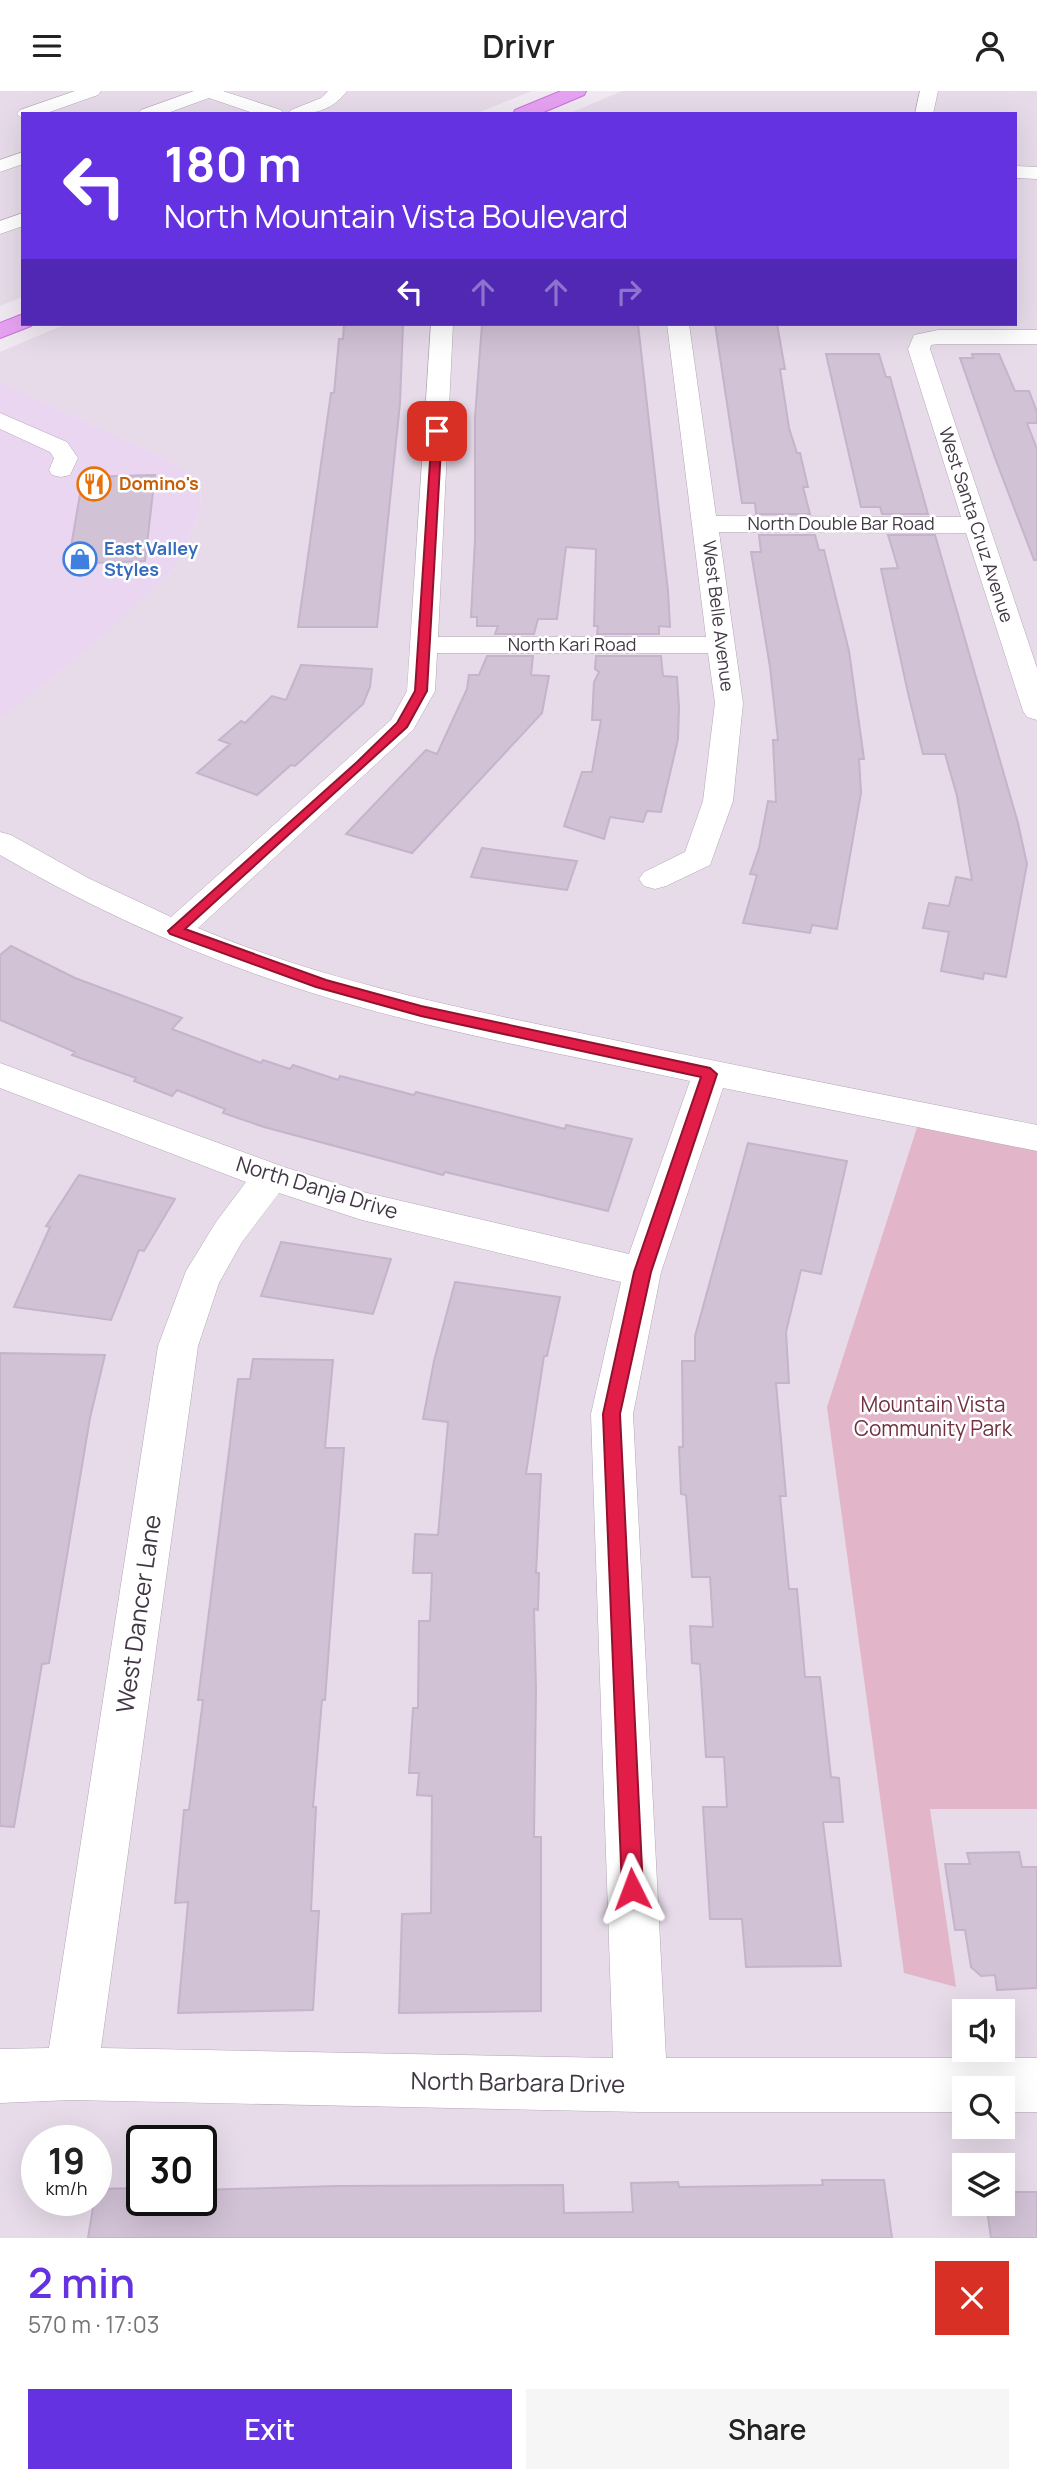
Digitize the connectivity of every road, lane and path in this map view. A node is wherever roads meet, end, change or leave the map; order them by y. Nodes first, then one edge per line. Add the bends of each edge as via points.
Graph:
1 (92, 91) edge
2 (207, 91) edge
3 (338, 91) edge
4 (577, 91) edge
5 (929, 91) edge
6 (32, 112) edge
7 (152, 112) edge
8 (269, 112) edge
9 (302, 112) edge
10 (527, 112) edge
11 (924, 112) edge
12 (21, 159) edge
13 (0, 166) edge
14 (1017, 171) edge
15 (1037, 173) edge
16 (21, 220) edge
17 (0, 228) edge
18 (21, 322) edge
19 (442, 326) edge
20 (678, 326) edge
21 (0, 331) edge
22 (1037, 337) edge
23 (0, 420) edge
24 (61, 471) dead end
25 (706, 524) junction
26 (976, 525) junction
27 (426, 645) junction
28 (719, 645) junction
29 (1037, 711) edge
30 (0, 842) edge
31 (268, 848) joint
32 (234, 878) joint
33 (655, 879) dead end
34 (175, 931) junction
35 (710, 1074) junction
36 (0, 1075) edge
37 (1037, 1137) edge
38 (271, 1177) junction
39 (642, 1272) junction
40 (71, 2074) junction
41 (0, 2076) edge
42 (641, 2085) junction
43 (1037, 2085) edge

1 - 6 street
2 - 7 street
2 - 8 street
3 - 9 street via 327,102
4 - 10 main road
5 - 11 street
12 - 13 street
14 - 15 street
16 - 17 street
18 - 21 main road
19 - 27 street
20 - 25 street, West Belle Avenue
22 - 26 street, West Santa Cruz Avenue via 939,337 922,340 919,349
23 - 24 street via 59,447 66,458
25 - 26 street, North Double Bar Road
25 - 28 street, West Belle Avenue
26 - 29 street, West Santa Cruz Avenue
27 - 28 street, North Kari Road
27 - 31 street via 421,691 403,725
28 - 33 street, West Belle Avenue via 729,703 718,801 699,858
30 - 34 street via 55,875
31 - 32 street
32 - 34 street
34 - 35 street via 321,984 421,1011
35 - 37 street
35 - 39 street
36 - 38 street, North Danja Drive
38 - 39 street, North Danja Drive via 362,1206
38 - 40 street, West Dancer Lane via 229,1232 200,1282 178,1346
39 - 42 street via 611,1414
40 - 41 street, North Barbara Drive
40 - 42 street, North Barbara Drive
42 - 43 street, North Barbara Drive

